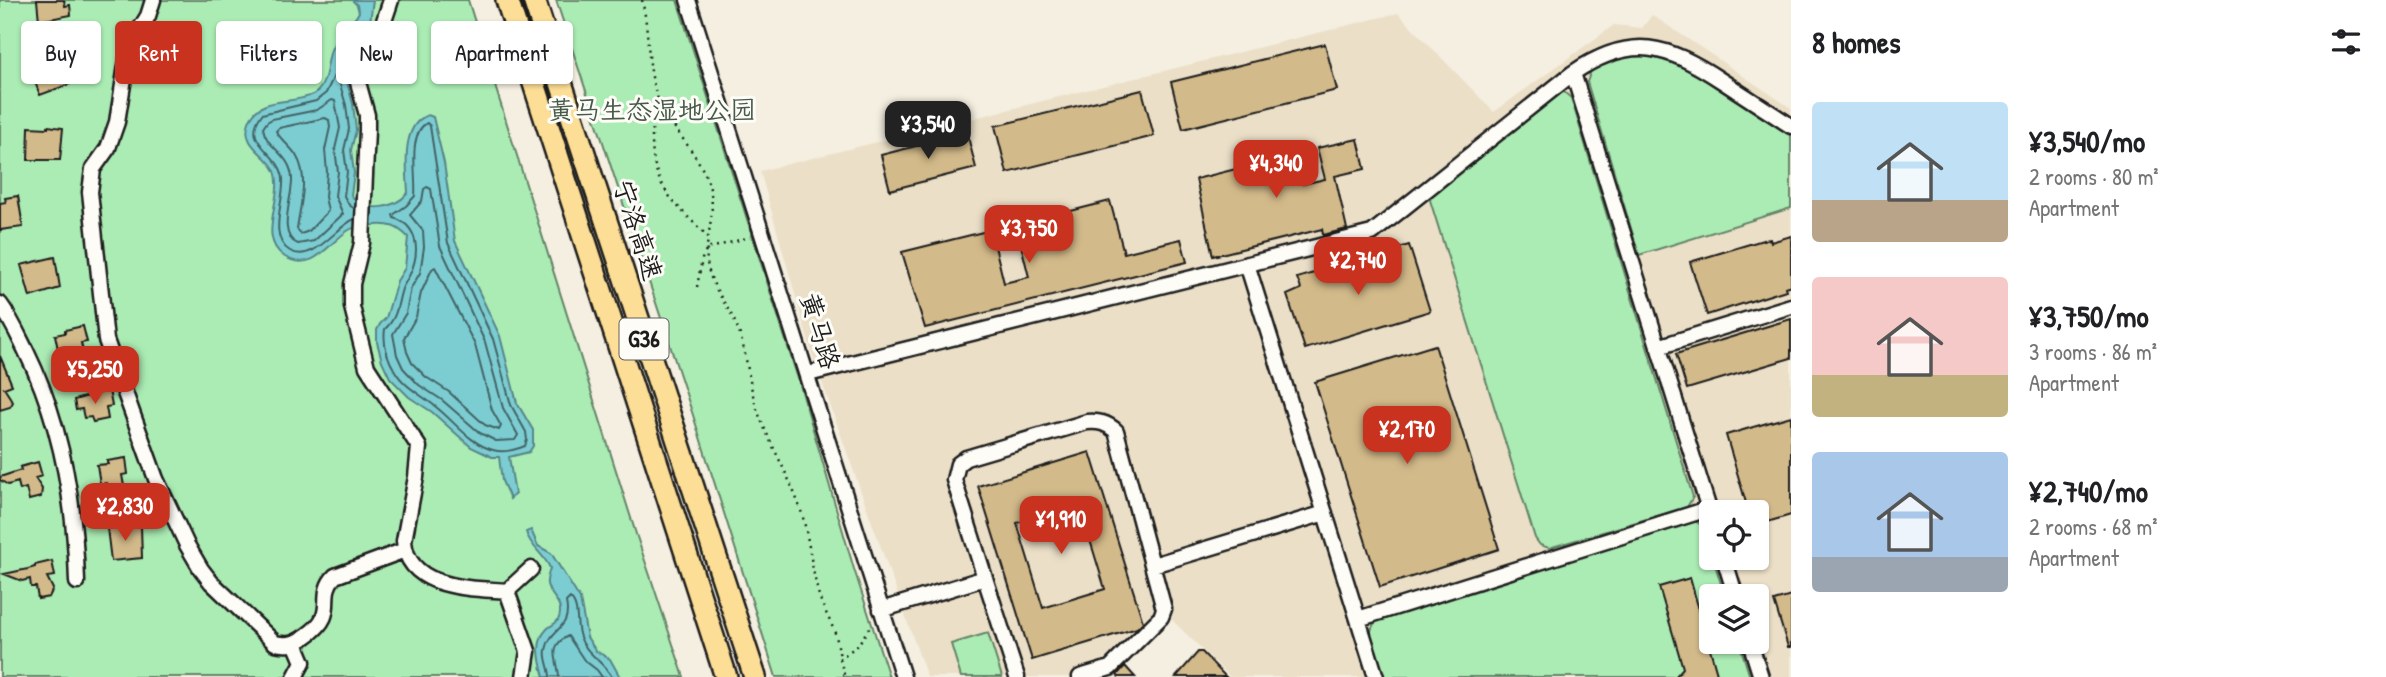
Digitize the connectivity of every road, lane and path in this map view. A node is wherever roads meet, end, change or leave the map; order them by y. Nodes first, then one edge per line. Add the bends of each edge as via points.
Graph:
1 (153, 0) edge
2 (391, 0) edge
3 (507, 0) edge
4 (534, 0) edge
5 (642, 0) edge
6 (688, 0) edge
7 (1573, 73) junction
8 (659, 101) junction
9 (1791, 126) edge
10 (763, 233) junction
11 (709, 238) junction
12 (707, 249) junction
13 (1247, 264) junction
14 (697, 287) dead end
15 (0, 304) edge
16 (1791, 306) edge
17 (1658, 347) junction
18 (808, 374) junction
19 (1706, 500) edge
20 (1325, 513) junction
21 (1699, 517) edge
22 (405, 550) junction
23 (1153, 565) junction
24 (531, 569) dead end
25 (985, 578) junction
26 (77, 582) dead end
27 (507, 590) junction
28 (883, 615) junction
29 (1358, 619) junction
30 (295, 643) junction
31 (1754, 654) edge
32 (839, 659) junction
33 (527, 661) junction
34 (295, 677) edge
35 (514, 677) edge
36 (524, 677) edge
37 (726, 677) edge
38 (755, 677) edge
39 (845, 677) edge
40 (903, 677) edge
41 (1017, 677) edge
42 (1080, 677) edge
43 (1376, 677) edge
44 (1761, 677) edge

1 - 30 street via 129,47 113,139 91,179 106,340 156,479 201,569 266,637 275,643
2 - 22 street via 383,24 356,66 367,130 362,243 352,284 352,307 367,367 419,447
3 - 37 highway, 宁洛高速 / G36
4 - 38 highway, 宁洛高速 / G36
5 - 8 path
6 - 10 street, 黄马路
7 - 9 street via 1620,50 1666,50 1698,65
7 - 13 street via 1372,233
7 - 17 street
8 - 11 path via 694,152 708,183 713,202
8 - 11 path via 652,131 654,170 669,195
10 - 12 path
10 - 18 street, 黄马路
11 - 12 path
12 - 14 path
12 - 32 path via 714,286 740,332 758,411 802,515 818,592 836,636
13 - 18 street
13 - 20 street
15 - 26 street via 34,366 51,410 68,475
16 - 17 street
17 - 19 street
18 - 28 street, 黄马路
20 - 23 street
20 - 29 street
21 - 29 street
22 - 27 street via 427,577 443,584
22 - 30 street via 335,576 328,583 325,618
23 - 25 street via 1116,431 1093,421 958,464 954,480
23 - 42 street via 1164,604 1161,617 1110,668
24 - 27 street
25 - 28 street
25 - 41 street
27 - 33 street via 528,651
28 - 32 path via 857,646
28 - 40 street, 黄马路
29 - 43 street
30 - 34 street via 303,662
31 - 44 street
32 - 39 path
33 - 35 street
33 - 36 street

